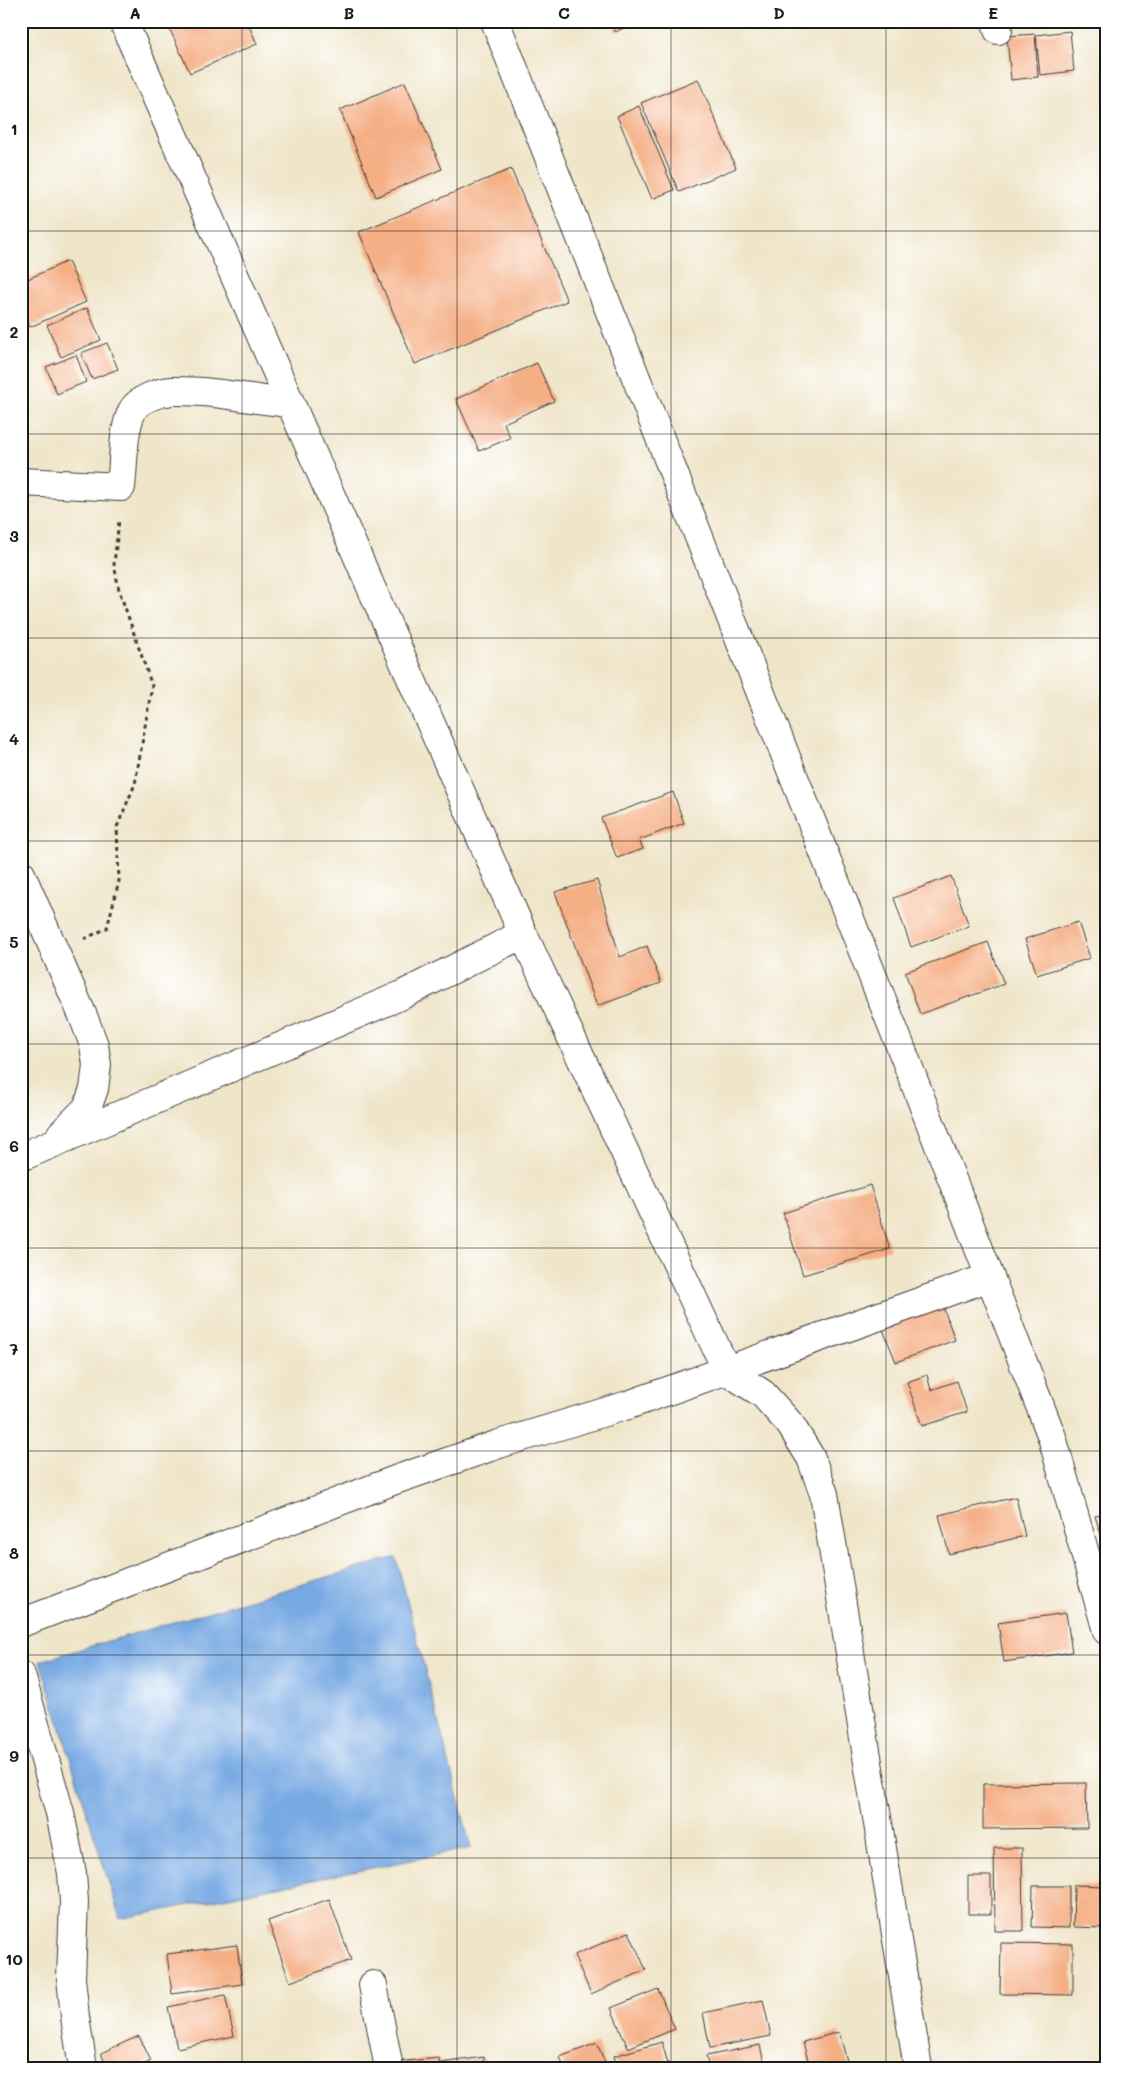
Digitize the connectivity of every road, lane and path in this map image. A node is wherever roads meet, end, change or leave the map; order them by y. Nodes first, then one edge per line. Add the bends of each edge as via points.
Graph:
1 (123, 21) edge
2 (495, 21) edge
3 (289, 403) junction
4 (21, 482) edge
5 (121, 486) junction
6 (21, 874) edge
7 (523, 934) junction
8 (56, 952) junction
9 (52, 1142) junction
10 (21, 1157) edge
11 (990, 1277) junction
12 (727, 1371) junction
13 (21, 1623) edge
14 (1107, 1631) edge
15 (21, 1675) edge
16 (373, 1985) dead end
17 (84, 2068) edge
18 (389, 2068) edge
19 (918, 2068) edge

1 - 3 street
2 - 11 street
3 - 5 street via 170,391 142,401 132,410
3 - 7 street
4 - 5 street
5 - 8 path via 114,564 152,686 135,784 118,827 119,881 107,928
6 - 8 street
7 - 9 street via 402,995
7 - 12 street
8 - 9 street via 94,1046 97,1065 94,1089 86,1108
9 - 10 street
11 - 12 street
11 - 14 street via 1052,1437
12 - 13 street via 395,1480
12 - 19 street via 762,1394 790,1424 811,1458 824,1494
15 - 17 street via 60,1813 72,1872 74,1902 70,1978
16 - 18 street

